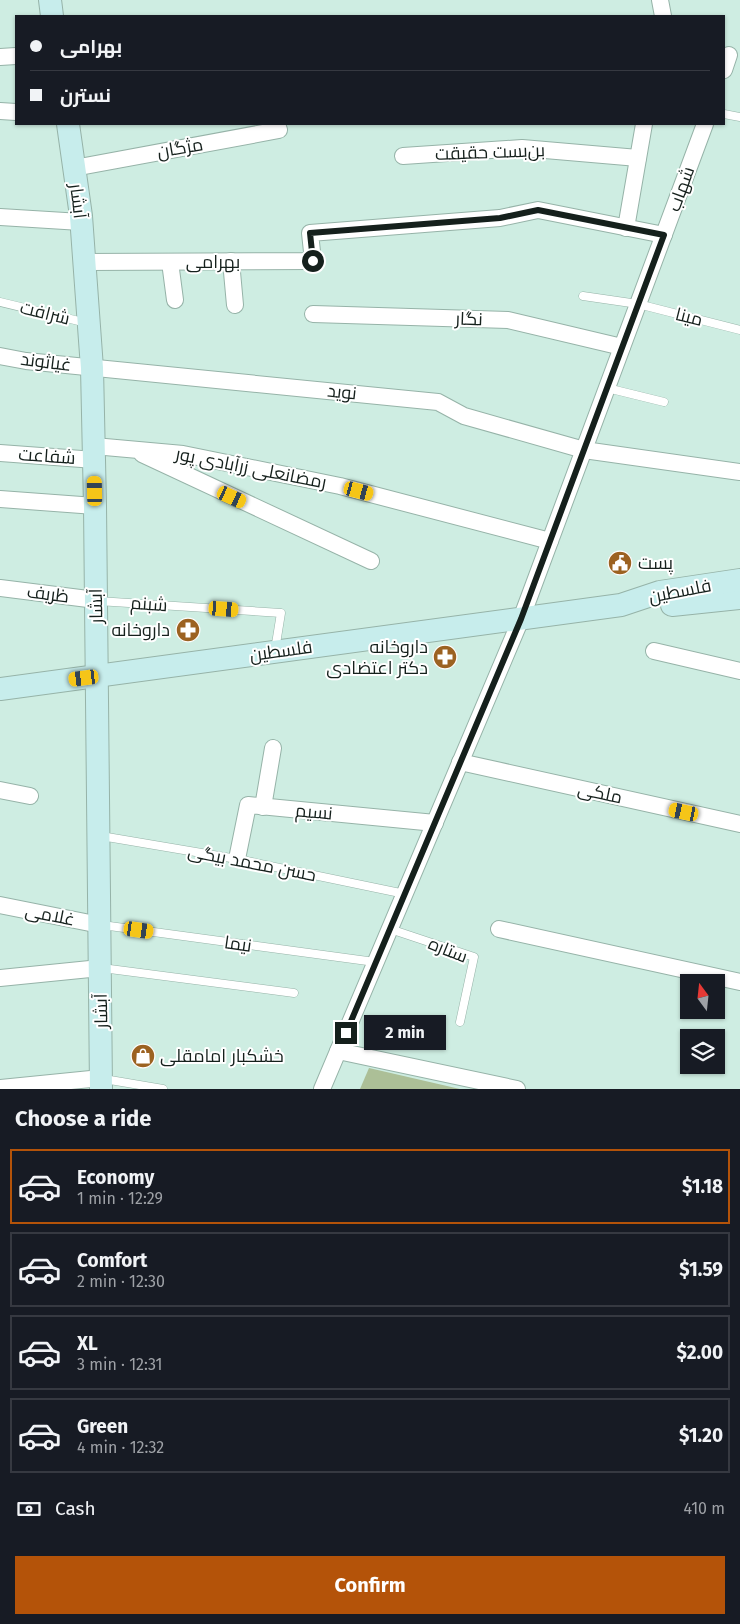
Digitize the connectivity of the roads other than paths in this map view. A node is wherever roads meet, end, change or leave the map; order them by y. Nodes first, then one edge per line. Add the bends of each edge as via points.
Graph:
1 (50, 0) edge
2 (660, 0) edge
3 (52, 15) edge
4 (663, 15) edge
5 (15, 56) edge
6 (0, 57) edge
7 (0, 111) edge
8 (15, 112) edge
9 (725, 114) edge
10 (740, 117) edge
11 (68, 125) edge
12 (278, 125) edge
13 (644, 125) edge
14 (705, 125) edge
15 (403, 156) dead end
16 (638, 158) junction
17 (74, 168) junction
18 (0, 217) edge
19 (81, 222) junction
20 (626, 228) junction
21 (664, 235) junction
22 (84, 262) junction
23 (170, 262) junction
24 (231, 262) junction
25 (583, 296) dead end
26 (175, 300) dead end
27 (0, 302) edge
28 (638, 304) junction
29 (235, 305) dead end
30 (313, 314) dead end
31 (89, 324) junction
32 (740, 330) edge
33 (622, 347) junction
34 (0, 356) edge
35 (92, 368) junction
36 (607, 388) junction
37 (664, 402) dead end
38 (133, 449) junction
39 (584, 450) junction
40 (0, 453) edge
41 (94, 453) junction
42 (740, 472) edge
43 (0, 499) edge
44 (95, 506) junction
45 (550, 541) junction
46 (371, 561) dead end
47 (740, 580) edge
48 (0, 588) edge
49 (740, 598) edge
50 (96, 600) junction
51 (621, 605) junction
52 (521, 619) junction
53 (654, 651) dead end
54 (274, 652) junction
55 (740, 671) edge
56 (97, 676) junction
57 (0, 689) edge
58 (273, 748) dead end
59 (460, 762) junction
60 (0, 790) edge
61 (30, 796) dead end
62 (263, 807) junction
63 (434, 823) junction
64 (740, 824) edge
65 (99, 836) junction
66 (237, 859) junction
67 (405, 894) junction
68 (0, 905) edge
69 (100, 925) junction
70 (390, 929) junction
71 (499, 929) dead end
72 (376, 962) junction
73 (100, 968) junction
74 (0, 978) edge
75 (740, 982) edge
76 (294, 992) dead end
77 (460, 1022) dead end
78 (338, 1051) junction
79 (101, 1084) edge
80 (0, 1088) edge
81 (163, 1089) edge
82 (322, 1089) edge
83 (517, 1089) edge

1 - 3 street
2 - 4 street
5 - 6 street
7 - 8 street
9 - 10 lane
11 - 17 street, آبشار
12 - 17 street, مژگان via 279,130
13 - 16 street
14 - 21 street, شهاب
15 - 16 street, بن‌بست حقیقت via 522,148
16 - 20 street
17 - 19 street, آبشار
18 - 19 street
19 - 22 street, آبشار
20 - 21 street
20 - 24 street, بهرامی via 538,210 500,218 310,233 313,261
21 - 28 street, شهاب
22 - 23 street, بهرامی
22 - 31 street, آبشار
23 - 24 street, بهرامی
23 - 26 street
24 - 29 street
25 - 28 lane, مینا
27 - 31 lane, شرافت
28 - 32 lane, مینا
28 - 33 street, شهاب
30 - 33 street, نگار via 508,320
31 - 35 street, آبشار
33 - 36 street, شهاب
34 - 35 street, غیاثوند
35 - 39 street, نوید via 438,402 464,416
35 - 41 street, آبشار
36 - 37 lane
36 - 39 street, شهاب
38 - 41 street, رمضانعلی زرآبادی پور
38 - 45 street, رمضانعلی زرآبادی پور via 183,454 340,486
38 - 46 street
39 - 42 street, نوید
39 - 45 street, شهاب
40 - 41 street, شفاعت
41 - 44 street, آبشار
43 - 44 street
44 - 50 street, آبشار
45 - 52 street, شهاب
47 - 51 street, فلسطین via 660,592
48 - 50 street, ظریف
49 - 51 street, فلسطین via 664,605
50 - 54 lane, شبنم via 281,613
50 - 56 street, آبشار
51 - 52 street, فلسطین
52 - 54 street, فلسطین
52 - 59 street, شهاب
53 - 55 street
54 - 56 street, فلسطین
56 - 57 street, فلسطین
56 - 65 street, آبشار
58 - 62 street
59 - 63 street, شهاب
59 - 64 street, ملکی
60 - 61 street
62 - 63 street, نسیم
62 - 66 street, نسیم via 248,805
63 - 67 street, شهاب
65 - 66 lane, حسن محمد بیگی
65 - 69 street, آبشار
66 - 67 lane, حسن محمد بیگی
67 - 70 street, شهاب
68 - 69 street, غلامی
69 - 72 lane, نیما
69 - 73 street, آبشار
70 - 72 street, شهاب
70 - 77 lane, ستاره via 474,957
71 - 75 street
72 - 78 street, شهاب
73 - 74 street
73 - 76 lane
73 - 79 street, آبشار
78 - 82 street, شهاب
78 - 83 street
79 - 80 street
79 - 81 lane

